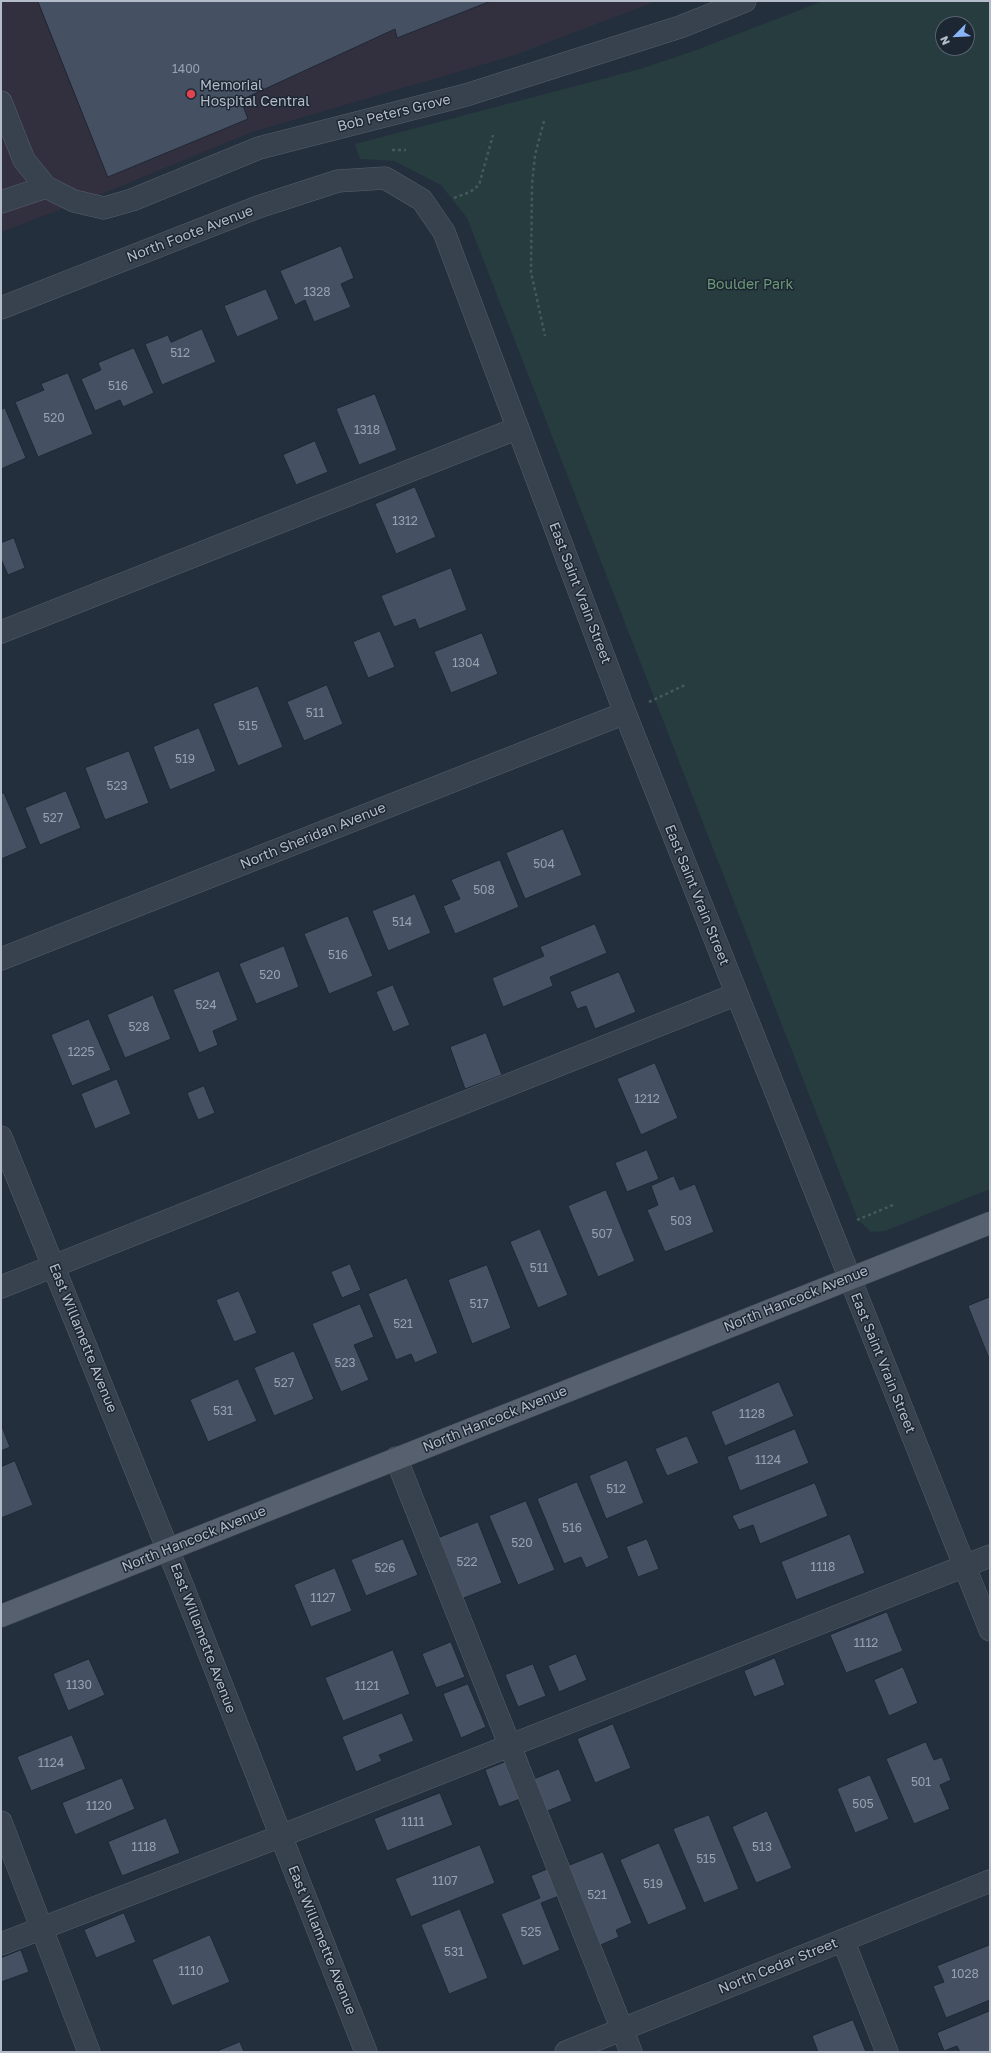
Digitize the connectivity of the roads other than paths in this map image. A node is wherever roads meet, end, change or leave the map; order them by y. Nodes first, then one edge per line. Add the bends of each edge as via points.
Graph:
1 (745, 1) edge
2 (1, 102) edge
3 (385, 178) joint
4 (46, 187) junction
5 (1, 202) edge
6 (1, 308) edge
7 (518, 428) junction
8 (1, 632) edge
9 (625, 713) junction
10 (1, 959) edge
11 (737, 994) junction
12 (1, 1137) edge
13 (990, 1223) edge
14 (54, 1267) junction
15 (849, 1278) junction
16 (1, 1287) edge
17 (396, 1458) junction
18 (168, 1549) junction
19 (990, 1556) edge
20 (964, 1566) junction
21 (1, 1616) edge
22 (990, 1630) edge
23 (509, 1746) junction
24 (1, 1822) edge
25 (281, 1836) junction
26 (990, 1881) edge
27 (42, 1928) junction
28 (842, 1940) junction
29 (1, 1944) edge
30 (622, 2030) junction
31 (89, 2052) edge
32 (366, 2052) edge
33 (566, 2052) edge
34 (630, 2052) edge
35 (887, 2052) edge

1 - 4 street, Bob Peters Grove via 680,26 466,95 259,148 132,200 104,208 74,201
2 - 4 street via 24,160
3 - 6 street, North Foote Avenue via 338,181 258,207
3 - 7 street, East Saint Vrain Street via 422,200 444,232
4 - 5 street
7 - 8 street
7 - 9 street, East Saint Vrain Street
9 - 10 street, North Sheridan Avenue
9 - 11 street, East Saint Vrain Street
11 - 14 street
11 - 15 street, East Saint Vrain Street
12 - 14 street, East Willamette Avenue
13 - 15 main road, North Hancock Avenue
14 - 16 street
14 - 18 street, East Willamette Avenue
15 - 17 main road, North Hancock Avenue
15 - 20 street, East Saint Vrain Street
17 - 18 main road, North Hancock Avenue
17 - 23 street
18 - 21 main road, North Hancock Avenue
18 - 25 street, East Willamette Avenue
19 - 20 street
20 - 22 street, East Saint Vrain Street
20 - 23 street
23 - 25 street
23 - 30 street
24 - 27 street
25 - 27 street
25 - 32 street, East Willamette Avenue
26 - 28 street, North Cedar Street
27 - 29 street
27 - 31 street
28 - 30 street, North Cedar Street
28 - 35 street
30 - 33 street, North Cedar Street
30 - 34 street

